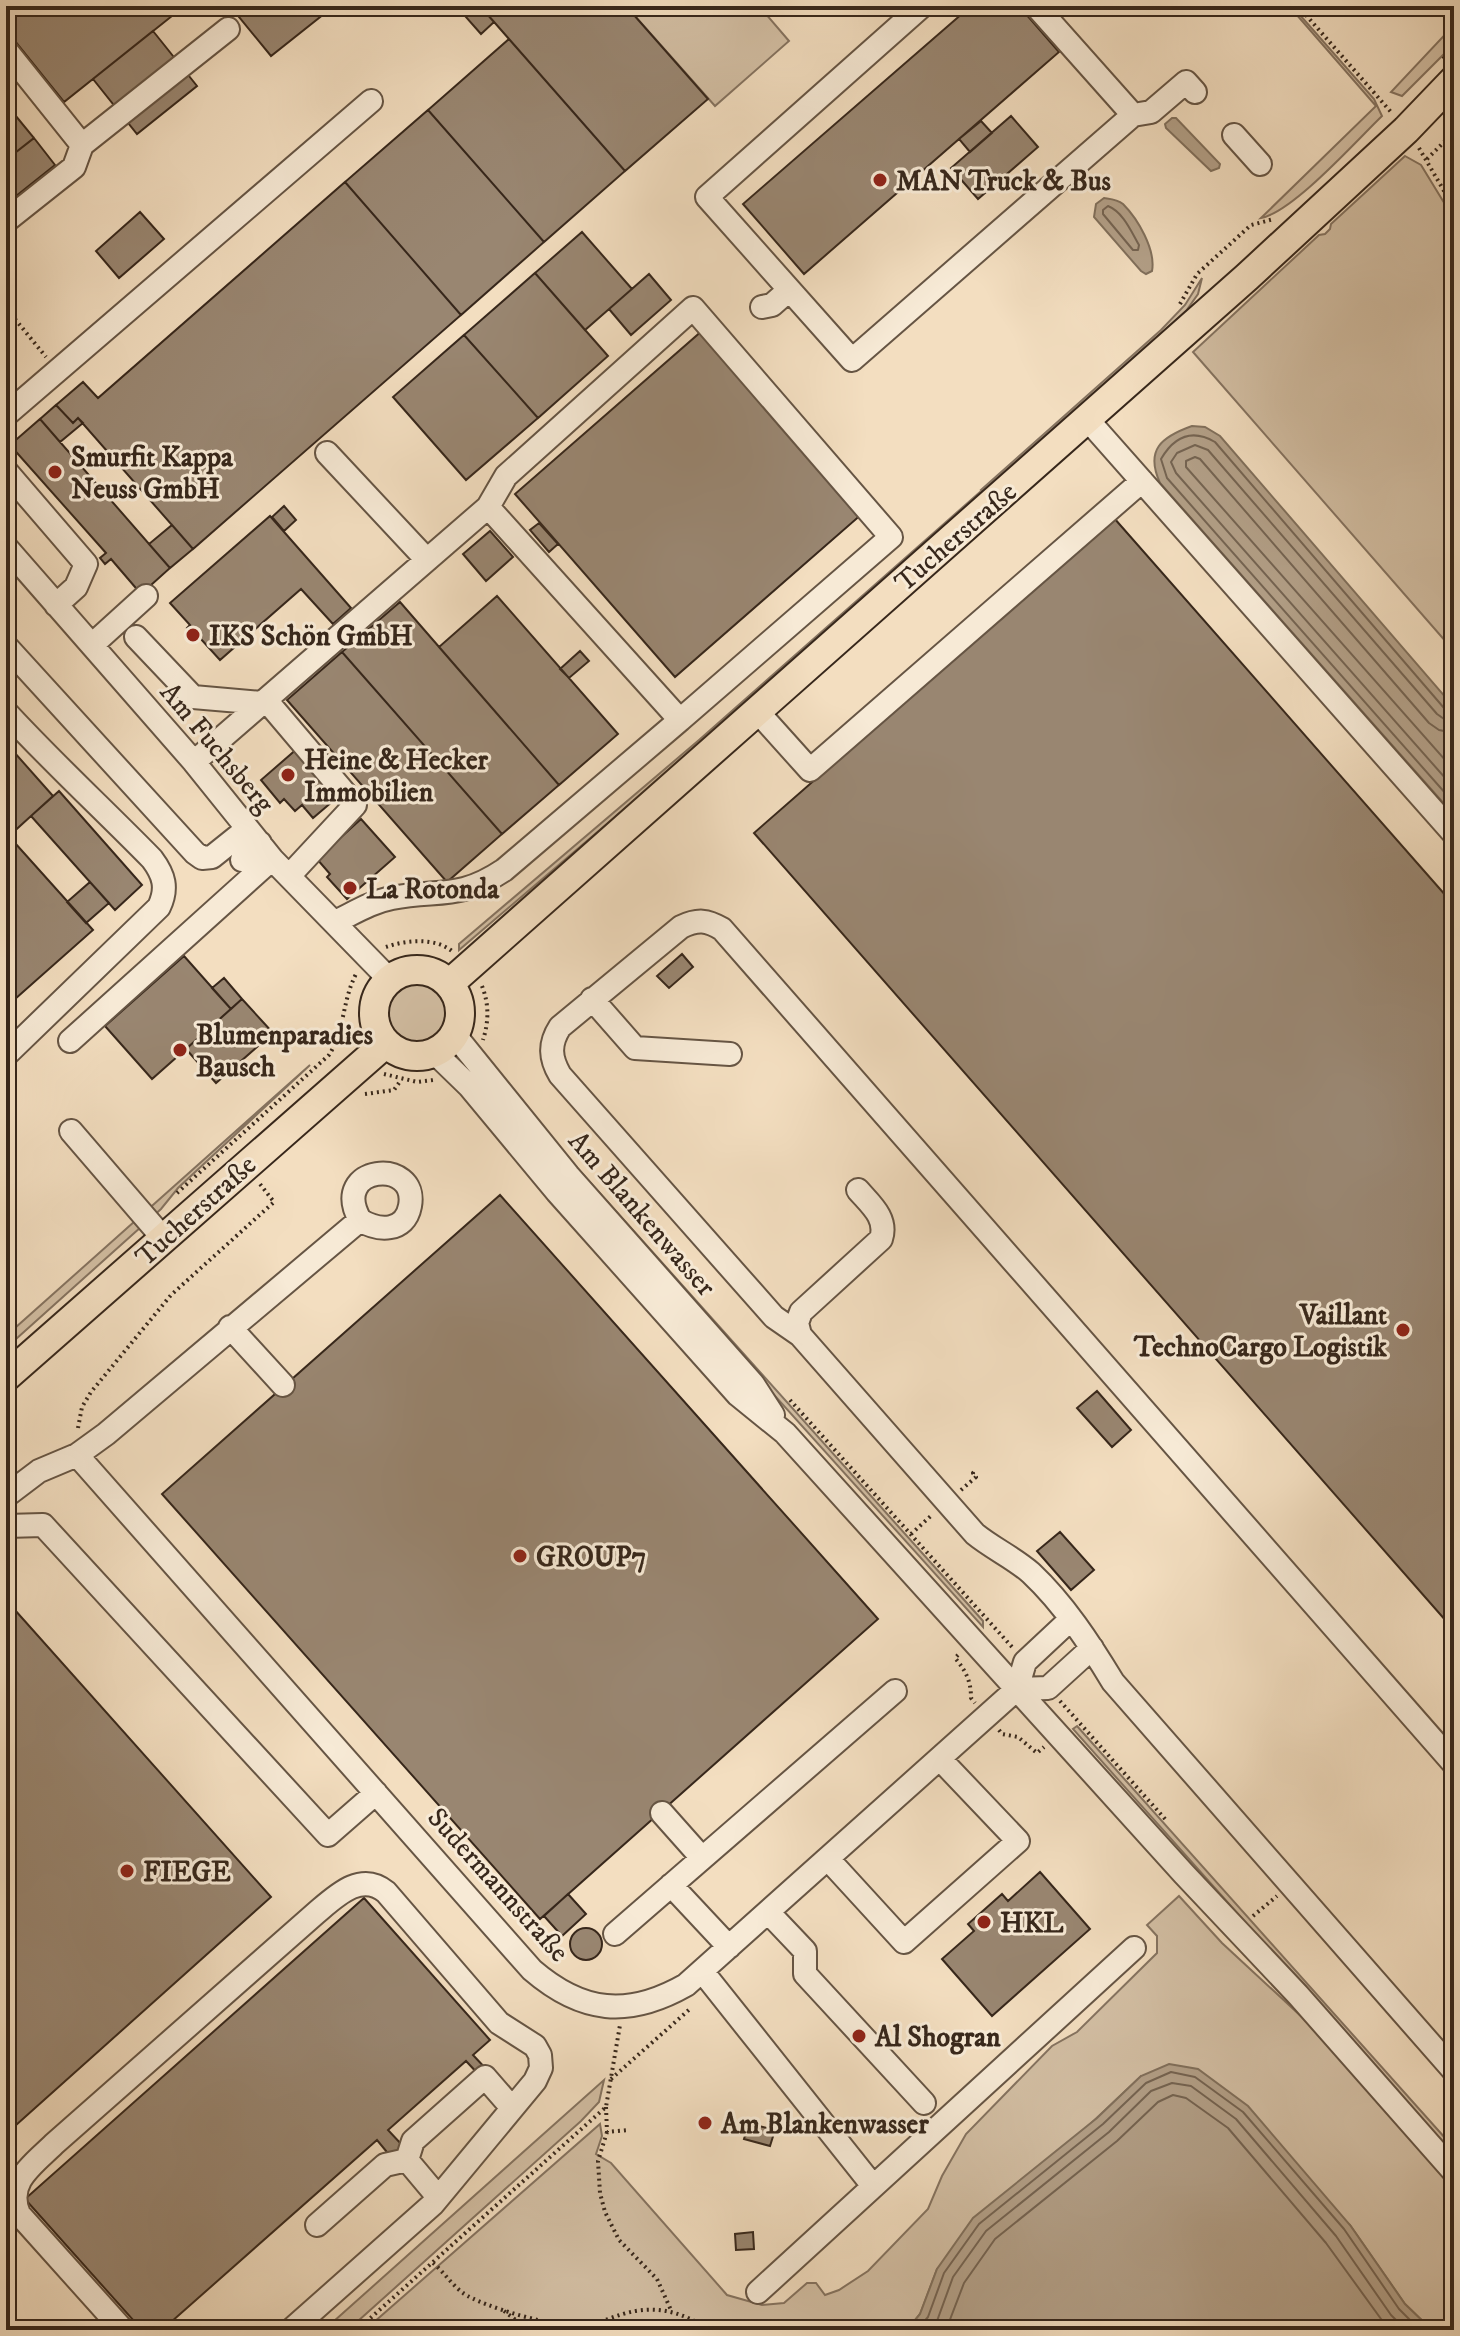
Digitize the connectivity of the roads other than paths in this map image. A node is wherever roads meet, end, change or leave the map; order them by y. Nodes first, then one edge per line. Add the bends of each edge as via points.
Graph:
1 (922, 6) edge
2 (1039, 7) edge
3 (228, 29) dead end
4 (6, 50) edge
5 (1454, 80) edge
6 (1195, 92) dead end
7 (371, 101) dead end
8 (1127, 127) junction
9 (1234, 135) dead end
10 (82, 145) junction
11 (1260, 164) dead end
12 (6, 221) edge
13 (789, 290) junction
14 (762, 307) dead end
15 (6, 415) edge
16 (1087, 419) junction
17 (327, 453) dead end
18 (6, 471) edge
19 (1142, 481) junction
20 (488, 507) junction
21 (6, 547) edge
22 (427, 560) junction
23 (146, 596) dead end
24 (56, 605) junction
25 (136, 637) dead end
26 (92, 645) junction
27 (6, 646) edge
28 (264, 702) junction
29 (757, 711) junction
30 (6, 712) edge
31 (680, 720) junction
32 (194, 762) junction
33 (1454, 834) edge
34 (260, 844) junction
35 (242, 860) dead end
36 (289, 876) junction
37 (335, 922) junction
38 (455, 967) junction
39 (390, 980) junction
40 (592, 999) junction
41 (70, 1041) dead end
42 (444, 1043) junction
43 (376, 1050) junction
44 (730, 1054) dead end
45 (6, 1055) edge
46 (71, 1131) dead end
47 (858, 1190) dead end
48 (360, 1220) dead end
49 (163, 1238) junction
50 (230, 1327) junction
51 (800, 1335) junction
52 (6, 1377) edge
53 (283, 1385) dead end
54 (77, 1455) junction
55 (6, 1496) edge
56 (6, 1526) edge
57 (1071, 1619) junction
58 (1092, 1648) junction
59 (1017, 1689) junction
60 (895, 1691) dead end
61 (940, 1759) junction
62 (1454, 1764) edge
63 (376, 1793) junction
64 (662, 1813) dead end
65 (702, 1858) junction
66 (828, 1859) junction
67 (671, 1885) junction
68 (768, 1912) junction
69 (615, 1934) dead end
70 (729, 1947) junction
71 (1134, 1948) dead end
72 (702, 1971) junction
73 (1454, 2071) edge
74 (924, 2103) dead end
75 (512, 2108) junction
76 (407, 2160) junction
77 (1454, 2172) edge
78 (873, 2186) junction
79 (438, 2197) junction
80 (317, 2225) dead end
81 (758, 2292) dead end
82 (123, 2330) edge
83 (291, 2330) edge

1 - 13 street via 707,197
2 - 8 street
3 - 10 street
4 - 10 street
5 - 16 main road, Tucherstraße via 1313,218
6 - 8 street via 1186,82
7 - 15 street
8 - 13 street via 852,360
9 - 11 street
10 - 12 street via 74,167
13 - 14 street
16 - 19 street
16 - 29 main road, Tucherstraße
17 - 22 street
18 - 24 street via 86,564 76,587
19 - 29 street via 810,770
19 - 33 street
20 - 22 street
20 - 31 street
20 - 31 street via 506,476 693,308 891,537
21 - 24 street, Am Fuchsberg
22 - 28 street
23 - 26 street
24 - 26 street, Am Fuchsberg
25 - 28 street via 193,697
26 - 32 street, Am Fuchsberg
27 - 34 street via 195,853 212,857
28 - 32 street
28 - 36 street via 355,805
29 - 38 main road, Tucherstraße
30 - 45 street via 152,859 160,870 164,896 159,907
31 - 37 street via 483,884 458,892 393,898
32 - 34 street, Am Fuchsberg
34 - 35 street
34 - 36 street, Am Fuchsberg
34 - 41 street
36 - 37 street, Am Fuchsberg
37 - 39 street, Am Fuchsberg
38 - 39 main road via 435,974 404,972
38 - 42 main road via 461,1010
39 - 43 main road via 375,1004
40 - 44 street via 635,1048
40 - 51 street via 556,1034 552,1059 560,1075 774,1317
40 - 62 street via 681,927 708,921 722,929
42 - 43 main road via 422,1056
42 - 59 street, Am Blankenwasser via 557,1192 738,1395 785,1433
43 - 49 main road, Tucherstraße
46 - 49 street
47 - 51 street via 881,1218 881,1239 801,1312
48 - 50 street
49 - 52 main road, Tucherstraße
50 - 53 street
50 - 54 street
51 - 57 street via 975,1534 1030,1573
54 - 55 street via 39,1471
54 - 63 street, Sudermannstraße
56 - 63 street via 43,1525 328,1835
57 - 58 street
57 - 59 street via 1025,1662
58 - 59 street via 1048,1688
58 - 73 street via 1113,1682
59 - 61 street, Sudermannstraße
59 - 77 street, Am Blankenwasser
60 - 65 street
61 - 66 street, Sudermannstraße
61 - 66 street via 1018,1841 904,1942
63 - 72 street, Sudermannstraße via 552,1987 595,2005 623,2007 667,1996
64 - 65 street
65 - 67 street
66 - 68 street, Sudermannstraße
67 - 69 street
67 - 70 street
68 - 70 street, Sudermannstraße
68 - 74 street via 805,1951 805,1974
70 - 72 street, Sudermannstraße
71 - 78 street
72 - 78 street
75 - 76 street via 485,2077 413,2141
75 - 79 street
75 - 82 street via 541,2068 535,2046 499,2023 379,1886 367,1883 342,1892 54,2144 18,2182 14,2193 19,2214
76 - 79 street
76 - 80 street via 385,2165
78 - 81 street
79 - 83 street

